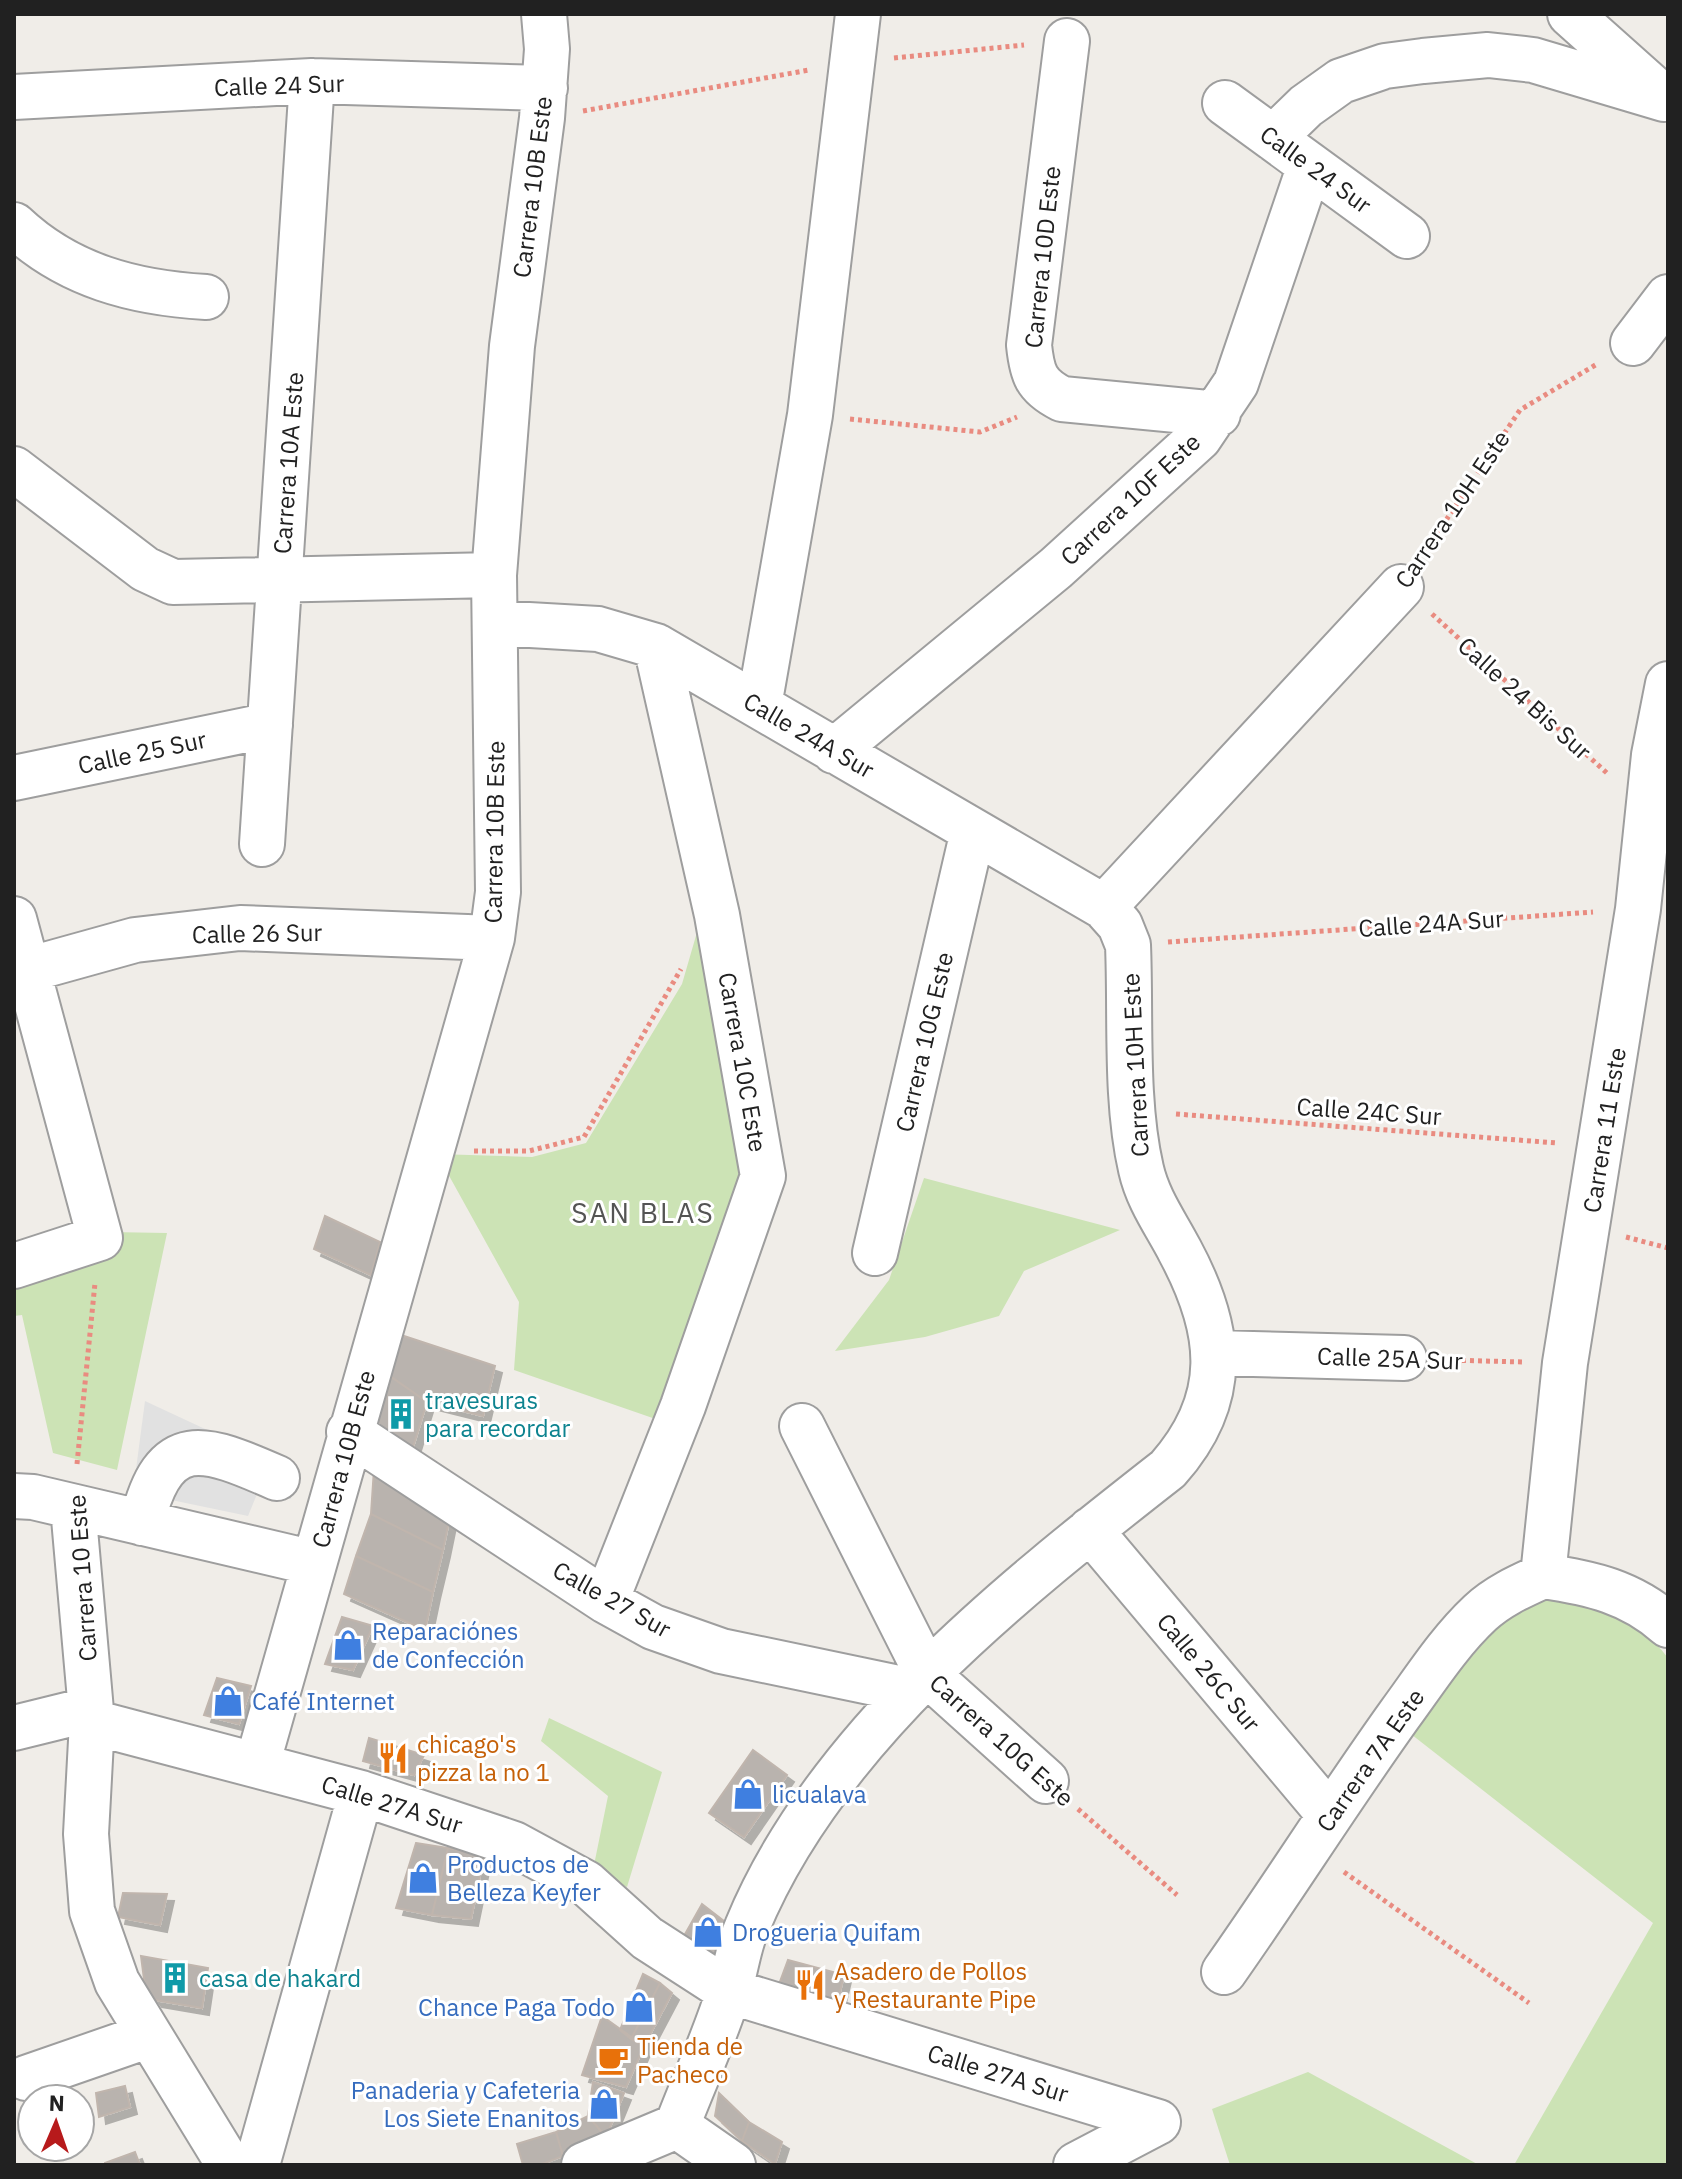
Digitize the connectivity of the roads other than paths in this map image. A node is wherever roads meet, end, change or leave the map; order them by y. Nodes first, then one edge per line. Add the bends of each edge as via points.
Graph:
1 (544, 14) edge
2 (858, 14) edge
3 (1570, 14) edge
4 (1067, 41) road end
5 (312, 81) junction
6 (14, 97) edge
7 (1666, 100) edge
8 (544, 103) junction
9 (1225, 103) dead end
10 (1273, 138) junction
11 (1310, 165) junction
12 (14, 225) edge
13 (1407, 236) dead end
14 (206, 297) dead end
15 (1668, 297) edge
16 (1633, 343) road end
17 (1218, 414) junction
18 (14, 469) edge
19 (494, 575) junction
20 (280, 580) junction
21 (1401, 587) road end
22 (495, 623) junction
23 (656, 646) junction
24 (1668, 684) edge
25 (759, 706) junction
26 (270, 725) junction
27 (834, 751) junction
28 (14, 778) edge
29 (973, 831) junction
30 (262, 844) dead end
31 (1104, 907) junction
32 (14, 919) edge
33 (492, 938) junction
34 (27, 970) junction
35 (875, 1253) dead end
36 (14, 1266) edge
37 (1215, 1353) junction
38 (1404, 1358) road end
39 (802, 1426) dead end
40 (349, 1432) junction
41 (277, 1478) dead end
42 (14, 1496) edge
43 (73, 1507) junction
44 (142, 1523) junction
45 (1090, 1530) junction
46 (314, 1563) junction
47 (1543, 1576) junction
48 (606, 1601) junction
49 (1668, 1625) edge
50 (917, 1682) junction
51 (91, 1716) junction
52 (14, 1728) edge
53 (257, 1765) junction
54 (1046, 1781) road end
55 (361, 1793) junction
56 (1319, 1831) junction
57 (1224, 1972) dead end
58 (729, 1991) junction
59 (147, 2036) junction
60 (26, 2078) dead end
61 (677, 2126) junction
62 (229, 2165) edge
63 (257, 2165) edge
64 (584, 2165) edge
65 (733, 2165) edge
66 (1076, 2165) edge

1 - 8 street, Carrera 10B Este
2 - 25 street via 810,415
3 - 7 street
4 - 17 street, Carrera 10D Este via 1029,345 1032,372 1042,388 1062,399
5 - 6 street, Calle 24 Sur
5 - 8 street, Calle 24 Sur
5 - 20 street, Carrera 10A Este
7 - 10 street via 1533,60 1488,55 1423,61 1385,66 1341,81
8 - 19 street, Carrera 10B Este via 512,346
9 - 10 street, Calle 24 Sur
10 - 11 street, Calle 24 Sur
11 - 13 street, Calle 24 Sur
11 - 17 street, Carrera 10F Este via 1241,372
12 - 14 street via 68,265 112,283 159,295
15 - 16 street
17 - 27 street, Carrera 10F Este via 1199,438 1056,568
18 - 20 street via 145,569 173,582
19 - 20 street
19 - 22 street, Carrera 10B Este
20 - 26 street, Carrera 10A Este
21 - 31 street, Carrera 10H Este
22 - 23 street, Calle 24A Sur via 598,629
22 - 33 street, Carrera 10B Este via 498,892
23 - 25 street, Calle 24A Sur
23 - 48 street, Carrera 10C Este via 717,915 763,1176 683,1406
24 - 47 street, Carrera 11 Este via 1654,755 1638,909 1565,1363
25 - 27 street, Calle 24A Sur
26 - 28 street, Calle 25 Sur
26 - 30 street, Carrera 10A Este
27 - 29 street, Calle 24A Sur
29 - 31 street, Calle 24A Sur
29 - 35 street, Carrera 10G Este
31 - 37 street, Carrera 10H Este via 1128,945 1141,1169 1195,1283
32 - 34 street
33 - 34 street, Calle 26 Sur via 240,928 135,940
33 - 40 street, Carrera 10B Este
34 - 36 street via 100,1238
37 - 38 street, Calle 25A Sur
37 - 45 street, Carrera 10H Este via 1208,1404 1185,1450
39 - 50 street, Carrera 10G Este
40 - 46 street, Carrera 10B Este
40 - 48 street, Calle 27 Sur
41 - 44 street via 233,1459 181,1456 155,1479
42 - 43 street
43 - 44 street
43 - 51 street, Carrera 10 Este
44 - 46 street
45 - 50 street, Carrera 10H Este
45 - 56 street, Calle 26C Sur
46 - 53 street, Carrera 10B Este
47 - 49 street via 1617,1591 1647,1606
47 - 56 street, Carrera 7A Este via 1508,1592 1463,1632
48 - 50 street, Calle 27 Sur via 653,1627 721,1651
50 - 54 street, Carrera 10G Este
50 - 58 street, Carrera 10H Este via 797,1830 746,1928
51 - 52 street
51 - 53 street, Calle 27A Sur
51 - 59 street, Carrera 10 Este via 86,1834 92,1911 117,1982
53 - 55 street, Calle 27A Sur
55 - 58 street, Calle 27A Sur via 551,1861 607,1900 647,1938
55 - 63 street
56 - 57 street, Carrera 7A Este
58 - 61 street, Carrera 10H Este
58 - 66 street, Calle 27A Sur via 1158,2122
59 - 60 street
59 - 62 street, Carrera 10 Este
61 - 64 street
61 - 65 street

